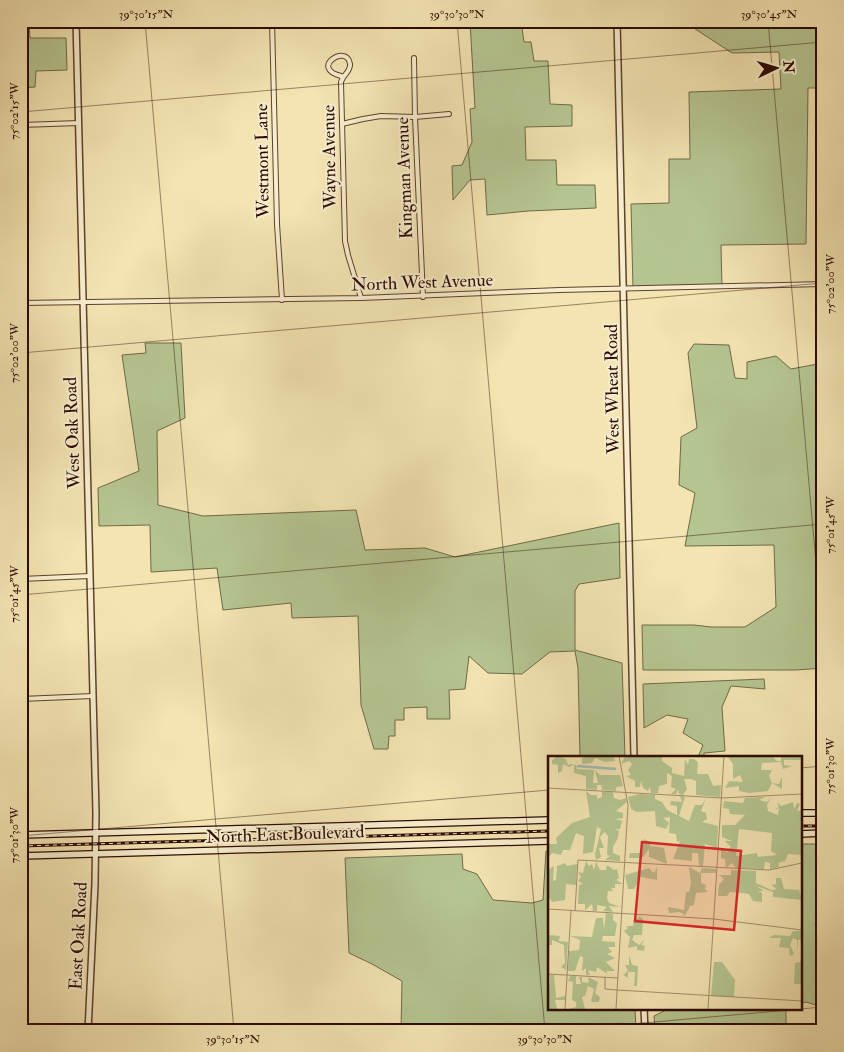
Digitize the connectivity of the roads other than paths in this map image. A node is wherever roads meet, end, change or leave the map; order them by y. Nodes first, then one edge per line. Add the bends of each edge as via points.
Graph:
1 (76, 21) edge
2 (272, 21) edge
3 (617, 21) edge
4 (414, 58) dead end
5 (341, 76) dead end
6 (449, 114) dead end
7 (415, 116) junction
8 (79, 123) junction
9 (342, 124) junction
10 (21, 125) edge
11 (823, 284) edge
12 (623, 289) junction
13 (423, 297) junction
14 (361, 298) junction
15 (282, 300) junction
16 (83, 302) junction
17 (21, 303) edge
18 (90, 576) junction
19 (21, 578) edge
20 (21, 685) edge
21 (93, 696) junction
22 (21, 699) edge
23 (634, 756) edge
24 (823, 812) edge
25 (802, 813) edge
26 (548, 820) edge
27 (96, 832) junction
28 (823, 833) edge
29 (802, 834) edge
30 (23, 835) edge
31 (548, 841) edge
32 (96, 844) joint
33 (96, 854) junction
34 (21, 856) edge
35 (644, 1010) edge
36 (88, 1031) edge
37 (645, 1031) edge

1 - 8 street, West Oak Road
2 - 15 street, Westmont Lane
3 - 12 street, West Wheat Road
4 - 7 street, Kingman Avenue
5 - 9 street, Wayne Avenue via 331,72 329,67 334,57 344,56 350,65 341,82
6 - 7 street
7 - 9 street via 373,117
7 - 13 street, Kingman Avenue
8 - 10 street
8 - 16 street, West Oak Road
9 - 14 street, Wayne Avenue via 345,241
11 - 12 street, North West Avenue
12 - 13 street, North West Avenue
12 - 23 street, West Wheat Road
13 - 14 street, North West Avenue
14 - 15 street, North West Avenue
15 - 16 street, North West Avenue
16 - 17 street, North West Avenue
16 - 18 street, West Oak Road
18 - 19 street
18 - 21 street, West Oak Road
20 - 22 street
21 - 22 street
21 - 27 street, West Oak Road
22 - 30 street
24 - 25 main road
26 - 27 main road
27 - 30 main road
27 - 32 street, West Oak Road
28 - 29 main road
31 - 33 main road, North East Boulevard
32 - 33 street, East Oak Road
33 - 34 main road, North East Boulevard
33 - 36 street, East Oak Road
35 - 37 street

